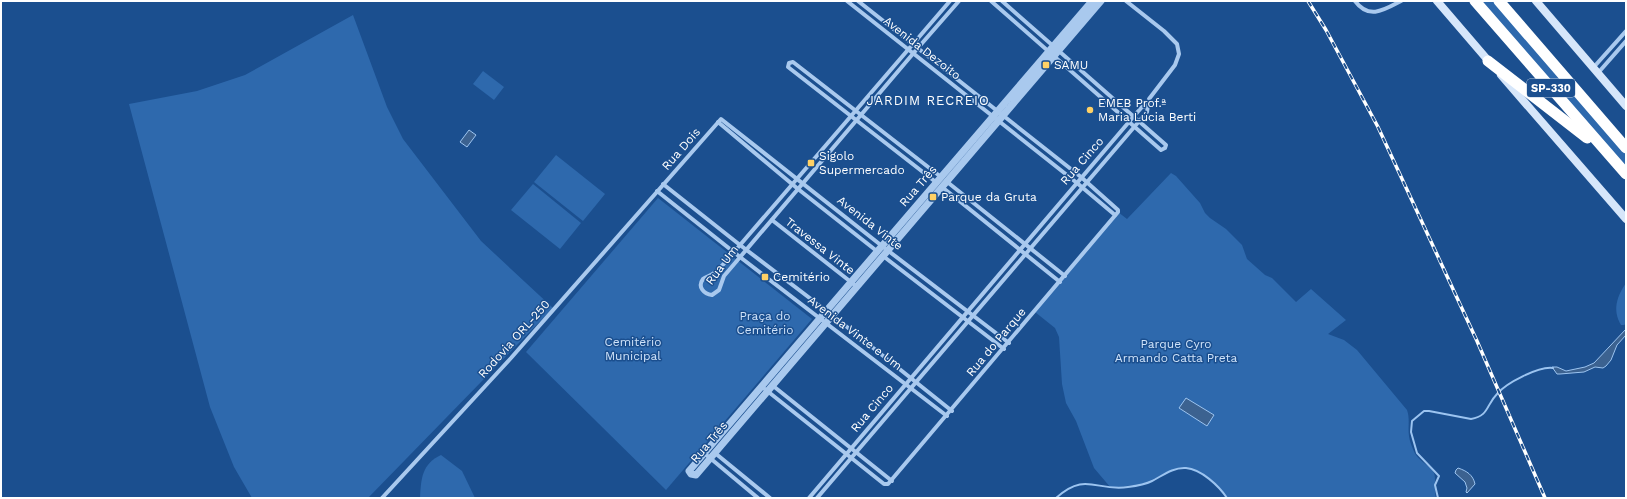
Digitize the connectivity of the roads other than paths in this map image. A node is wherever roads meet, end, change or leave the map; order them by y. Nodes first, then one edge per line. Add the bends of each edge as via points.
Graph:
1 (847, 1) edge
2 (858, 1) edge
3 (950, 1) edge
4 (959, 1) edge
5 (991, 1) edge
6 (1002, 1) edge
7 (1092, 1) edge
8 (1101, 1) edge
9 (1126, 1) edge
10 (1355, 1) edge
11 (1401, 1) edge
12 (1437, 1) edge
13 (1475, 1) edge
14 (1499, 1) edge
15 (1536, 1) edge
16 (1626, 30) edge
17 (1626, 41) edge
18 (912, 44) junction
19 (917, 49) junction
20 (907, 50) junction
21 (1054, 51) junction
22 (913, 53) junction
23 (1488, 61) junction
24 (1596, 71) junction
25 (978, 97) junction
26 (974, 102) junction
27 (1147, 106) junction
28 (1626, 106) edge
29 (856, 111) junction
30 (852, 115) junction
31 (861, 115) junction
32 (997, 116) junction
33 (1134, 116) junction
34 (857, 120) junction
35 (719, 121) junction
36 (1129, 121) junction
37 (1139, 121) junction
38 (1134, 126) junction
39 (1029, 137) junction
40 (1025, 142) junction
41 (1626, 148) edge
42 (1613, 159) junction
43 (1626, 174) edge
44 (1081, 177) junction
45 (797, 179) junction
46 (941, 182) junction
47 (1086, 182) junction
48 (1077, 183) junction
49 (663, 184) junction
50 (792, 184) junction
51 (803, 184) junction
52 (1082, 187) junction
53 (798, 189) junction
54 (657, 191) junction
55 (1117, 214) junction
56 (1626, 219) edge
57 (772, 220) junction
58 (998, 222) junction
59 (993, 228) junction
60 (1025, 244) junction
61 (740, 245) junction
62 (1030, 248) junction
63 (1020, 249) junction
64 (746, 250) junction
65 (882, 250) junction
66 (734, 252) junction
67 (1026, 254) junction
68 (740, 257) junction
69 (1065, 276) junction
70 (1060, 282) junction
71 (853, 284) junction
72 (968, 310) junction
73 (829, 313) junction
74 (974, 315) junction
75 (962, 317) junction
76 (822, 320) junction
77 (968, 322) junction
78 (1009, 343) junction
79 (1004, 349) junction
80 (911, 379) junction
81 (916, 383) junction
82 (906, 384) junction
83 (766, 386) junction
84 (912, 388) junction
85 (952, 411) junction
86 (947, 416) junction
87 (851, 449) junction
88 (709, 453) junction
89 (856, 453) junction
90 (846, 454) junction
91 (851, 458) junction
92 (892, 481) junction
93 (382, 498) edge
94 (758, 498) edge
95 (770, 498) edge
96 (809, 498) edge
97 (817, 498) edge

1 - 20 street, Avenida Dezoito
2 - 18 street, Avenida Dezoito
3 - 18 street, Rua Um
4 - 19 street, Rua Um
5 - 21 street
6 - 21 street
7 - 21 street, Rua Três
8 - 21 street, Rua Três
9 - 27 street via 1177,44 1179,54 1176,64 1149,99
10 - 11 street via 1359,7 1370,12 1382,11
12 - 23 main road
13 - 42 highway, SP-330
14 - 41 highway, SP-330
15 - 24 main road
16 - 24 street
17 - 24 street
18 - 19 street, Avenida Dezoito
18 - 20 street, Rua Um
19 - 22 street, Rua Um
19 - 25 street, Avenida Dezoito
20 - 22 street, Avenida Dezoito
20 - 29 street, Rua Um
21 - 32 street, Rua Três
21 - 33 street
21 - 36 street
22 - 26 street, Avenida Dezoito
22 - 31 street, Rua Um
23 - 42 highway
23 - 56 main road
24 - 28 main road
25 - 26 street
25 - 32 street, Avenida Dezoito
26 - 32 street, Avenida Dezoito
27 - 33 street, Rua Cinco via 1142,106
27 - 37 street, Rua Cinco via 1147,112
29 - 30 street, Rua Um
29 - 30 street via 793,62 789,63 788,67
29 - 31 street
30 - 34 street
30 - 45 street, Rua Um
31 - 34 street, Rua Um
31 - 46 street
32 - 39 street, Avenida Dezoito
32 - 40 street, Avenida Dezoito
32 - 46 street, Rua Três
33 - 36 street, Rua Cinco
33 - 37 street
34 - 46 street
34 - 51 street, Rua Um
35 - 45 street, Avenida Vinte via 723,119
35 - 49 street, Rua Dois
35 - 50 street, Avenida Vinte
36 - 38 street
36 - 44 street, Rua Cinco
37 - 38 street, Rua Cinco
37 - 38 street via 1166,147 1161,150
38 - 47 street, Rua Cinco
39 - 40 street
39 - 44 street, Avenida Dezoito
40 - 48 street, Avenida Dezoito
42 - 43 highway, SP-330
44 - 47 street, Avenida Dezoito
44 - 48 street, Rua Cinco
45 - 50 street, Rua Um
45 - 51 street, Avenida Vinte
46 - 58 street
46 - 59 street
46 - 65 street, Rua Três
47 - 52 street, Rua Cinco
47 - 55 street, Avenida Dezoito via 1118,210
48 - 52 street, Avenida Dezoito
48 - 60 street, Rua Cinco
49 - 54 street, Rua Dois
49 - 61 street, Avenida Vinte e Um
50 - 53 street, Avenida Vinte
50 - 61 street, Rua Um
51 - 53 street, Rua Um
51 - 65 street, Avenida Vinte
52 - 55 street, Avenida Dezoito
52 - 62 street, Rua Cinco
53 - 57 street, Rua Um
53 - 65 street, Avenida Vinte
54 - 66 street, Avenida Vinte e Um
54 - 93 street, Rodovia ORL-250 via 511,358
55 - 69 street, Rua do Parque
57 - 64 street, Rua Um
57 - 71 street, Travessa Vinte
58 - 59 street
58 - 60 street
59 - 63 street
60 - 62 street
60 - 63 street, Rua Cinco
61 - 64 street, Avenida Vinte e Um
61 - 66 street, Rua Um
62 - 67 street, Rua Cinco
62 - 69 street
63 - 67 street
63 - 72 street, Rua Cinco
64 - 68 street, Rua Um
64 - 73 street, Avenida Vinte e Um
65 - 71 street, Rua Três
65 - 72 street, Avenida Vinte
65 - 75 street, Avenida Vinte
66 - 68 street, Avenida Vinte e Um
66 - 68 street, Rua Um via 713,274 702,280 701,288 704,292 712,295 717,292 724,276
67 - 70 street
67 - 74 street, Rua Cinco
68 - 76 street, Avenida Vinte e Um
69 - 70 street, Rua do Parque
70 - 78 street, Rua do Parque
71 - 73 street, Rua Três
72 - 74 street, Avenida Vinte
72 - 75 street, Rua Cinco
73 - 76 street, Rua Três
73 - 80 street, Avenida Vinte e Um
74 - 77 street, Rua Cinco
74 - 78 street, Avenida Vinte
75 - 77 street, Avenida Vinte
75 - 80 street, Rua Cinco
76 - 82 street, Avenida Vinte e Um
76 - 83 street, Rua Três
77 - 79 street, Avenida Vinte
77 - 81 street, Rua Cinco
78 - 79 street, Rua do Parque
79 - 85 street, Rua do Parque
80 - 81 street, Avenida Vinte e Um
80 - 82 street, Rua Cinco
81 - 84 street, Rua Cinco
81 - 85 street, Avenida Vinte e Um
82 - 84 street, Avenida Vinte e Um
82 - 87 street, Rua Cinco
83 - 87 street
83 - 88 street, Rua Três
83 - 90 street
84 - 86 street, Avenida Vinte e Um
84 - 89 street, Rua Cinco
85 - 86 street, Rua do Parque
86 - 92 street, Rua do Parque
87 - 89 street
87 - 90 street, Rua Cinco
88 - 94 street
88 - 95 street
89 - 91 street, Rua Cinco
89 - 92 street
90 - 91 street
90 - 96 street, Rua Cinco
91 - 92 street, Rua do Parque via 884,484
91 - 97 street, Rua Cinco

